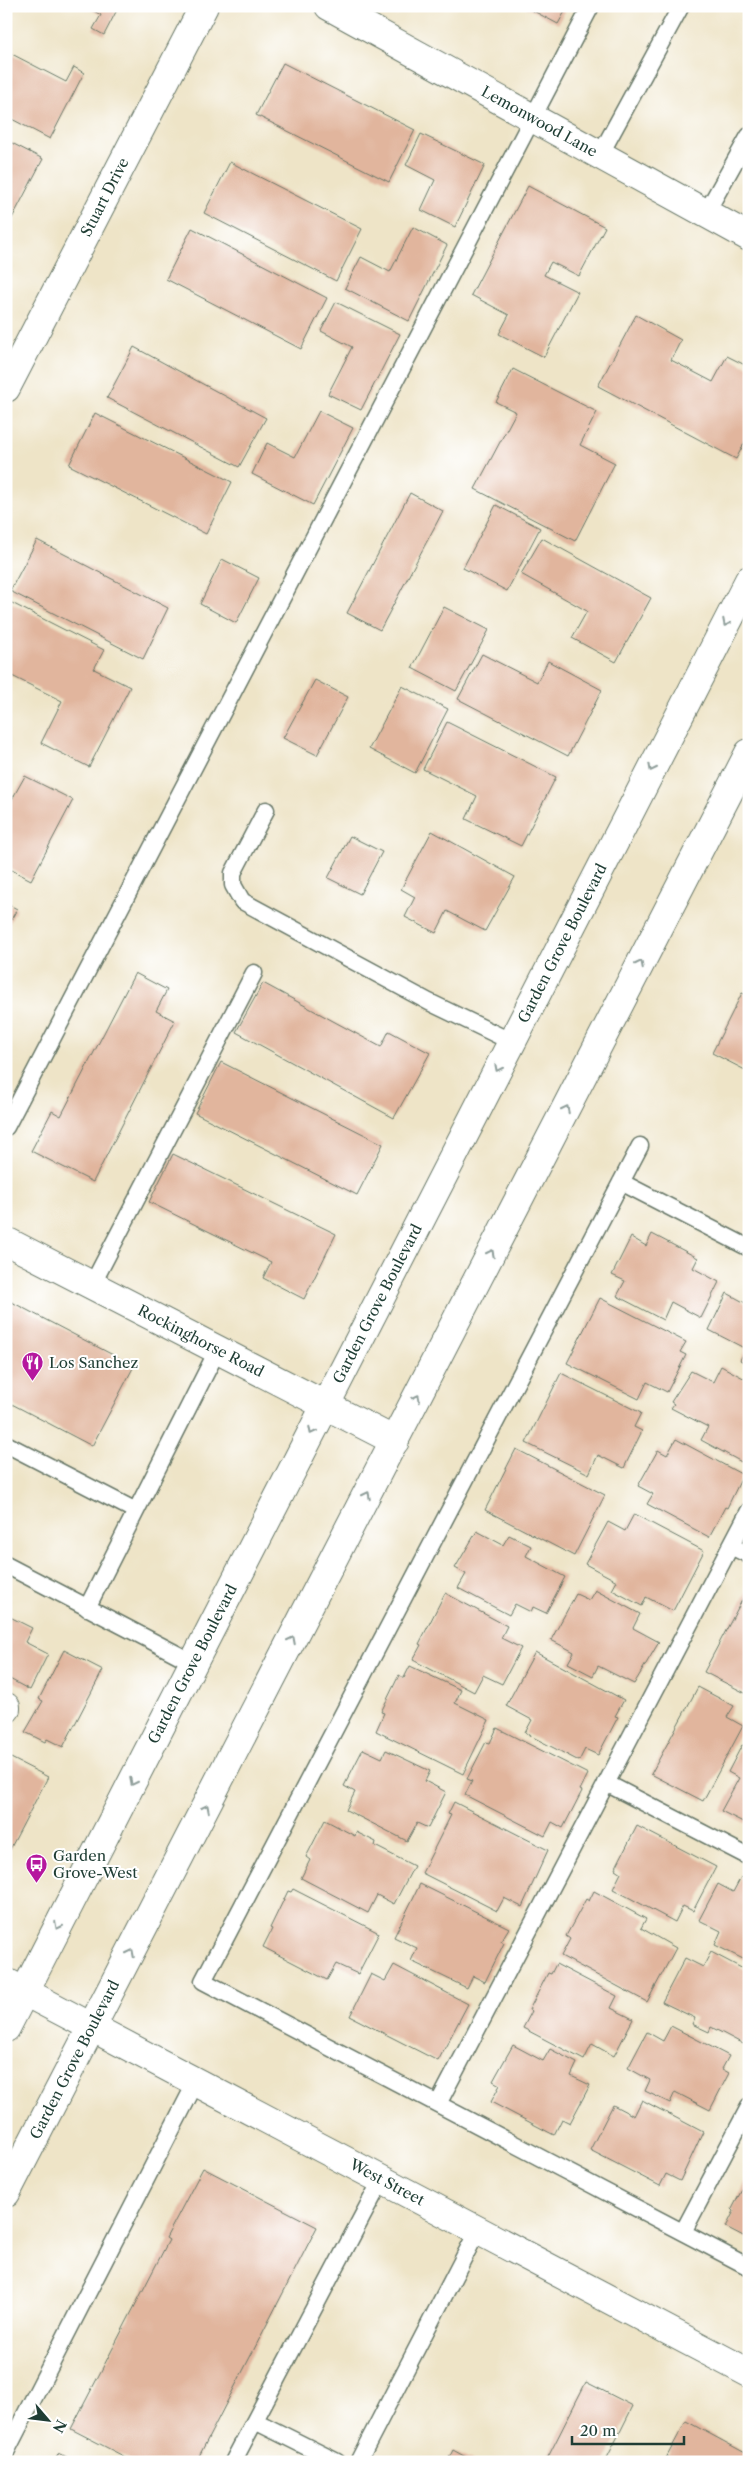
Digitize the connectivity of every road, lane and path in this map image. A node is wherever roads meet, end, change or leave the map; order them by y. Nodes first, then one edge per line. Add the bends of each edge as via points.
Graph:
1 (204, 6) edge
2 (329, 6) edge
3 (591, 6) edge
4 (681, 6) edge
5 (533, 118) junction
6 (749, 136) edge
7 (600, 155) junction
8 (706, 214) junction
9 (749, 237) edge
10 (6, 388) edge
11 (749, 580) edge
12 (749, 753) edge
13 (266, 810) dead end
14 (254, 973) dead end
15 (512, 1042) junction
16 (6, 1127) edge
17 (640, 1146) dead end
18 (621, 1182) junction
19 (6, 1241) edge
20 (749, 1248) edge
21 (92, 1285) junction
22 (218, 1349) junction
23 (326, 1404) junction
24 (395, 1441) junction
25 (6, 1444) edge
26 (136, 1511) junction
27 (749, 1511) edge
28 (731, 1546) junction
29 (749, 1555) edge
30 (6, 1565) edge
31 (87, 1608) junction
32 (194, 1662) junction
33 (606, 1783) junction
34 (749, 1857) edge
35 (16, 1987) edge
36 (93, 2027) junction
37 (6, 2028) edge
38 (196, 2082) junction
39 (438, 2104) junction
40 (749, 2107) edge
41 (382, 2180) junction
42 (6, 2193) edge
43 (478, 2230) junction
44 (683, 2232) junction
45 (749, 2267) edge
46 (749, 2373) edge
47 (255, 2421) junction
48 (6, 2452) edge
49 (233, 2462) edge
50 (337, 2462) edge
51 (358, 2462) edge

1 - 10 main road, Stuart Drive
2 - 5 main road, Lemonwood Lane
3 - 5 lane
4 - 7 lane
5 - 7 main road, Lemonwood Lane
5 - 16 lane
6 - 8 lane
7 - 8 main road, Lemonwood Lane
8 - 9 main road, Lemonwood Lane
11 -> 15 main road, Garden Grove Boulevard
24 -> 12 main road, Garden Grove Boulevard
13 - 15 lane via 233,873 233,886 242,901 429,1002
14 - 21 lane
15 -> 23 main road, Garden Grove Boulevard
17 - 18 lane
18 - 20 lane
18 - 39 lane via 203,1981
19 - 21 main road, Rockinghorse Road
21 - 22 main road, Rockinghorse Road
22 - 23 main road, Rockinghorse Road
22 - 26 lane
23 - 24 main road, Rockinghorse Road
23 -> 32 main road, Garden Grove Boulevard
36 -> 24 main road, Garden Grove Boulevard
25 - 26 lane
26 - 31 lane
27 - 28 lane
28 - 29 lane
28 - 33 lane
30 - 31 lane
31 - 32 lane
32 -> 35 main road, Garden Grove Boulevard
33 - 34 lane
33 - 39 lane
35 - 36 main road, West Street
35 - 37 main road, Garden Grove Boulevard
36 - 38 main road, West Street
36 - 42 main road, Garden Grove Boulevard
38 - 41 main road, West Street
38 - 48 lane
39 - 44 lane
40 - 44 lane
41 - 43 main road, West Street
41 - 47 lane
43 - 46 main road, West Street
43 - 51 lane
44 - 45 lane
47 - 49 lane
47 - 50 lane

